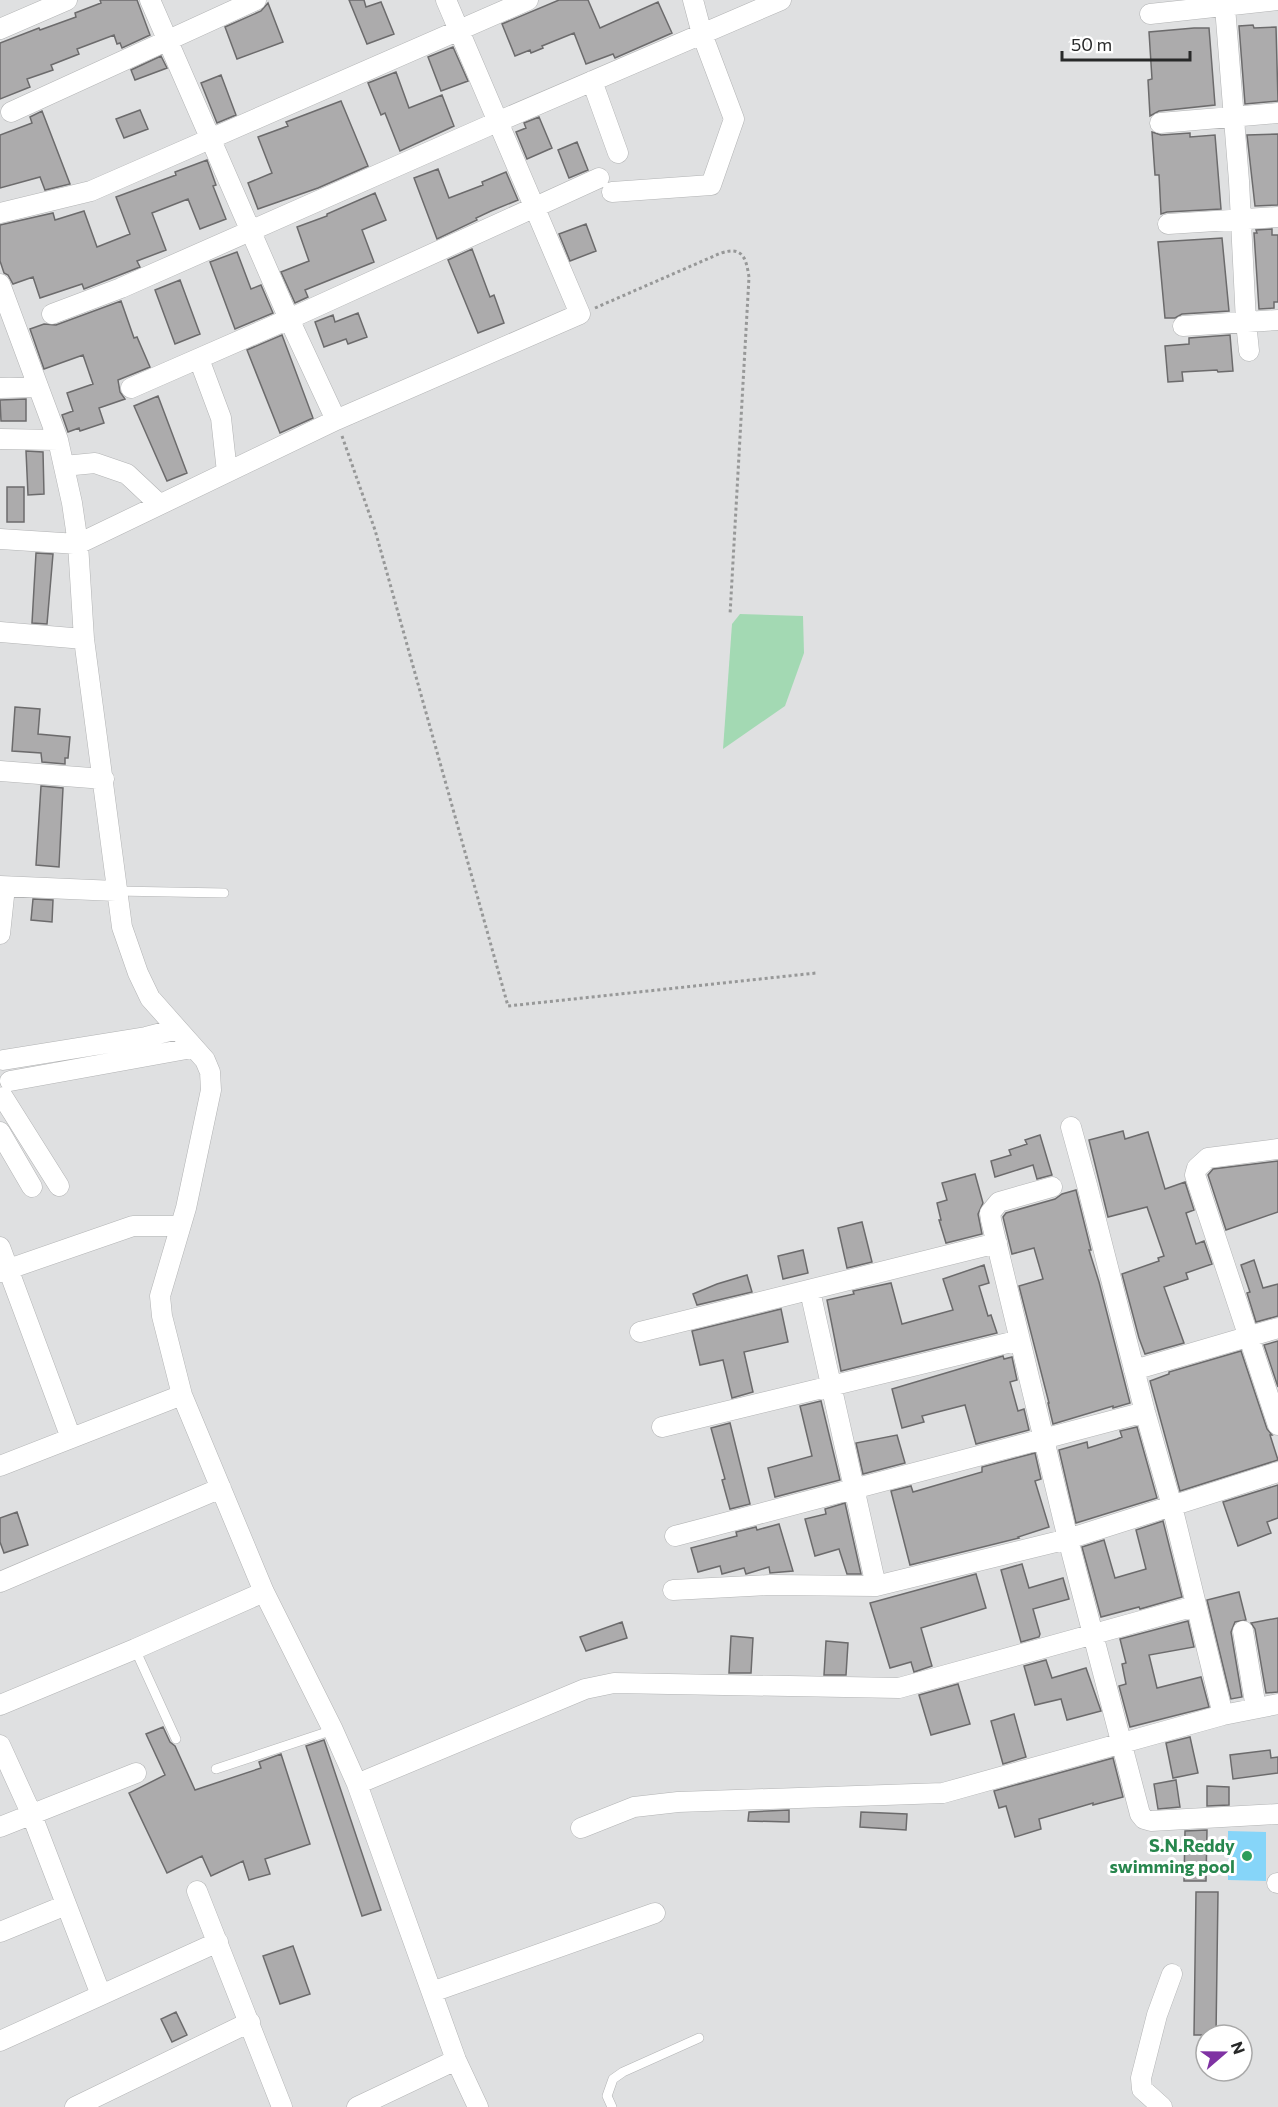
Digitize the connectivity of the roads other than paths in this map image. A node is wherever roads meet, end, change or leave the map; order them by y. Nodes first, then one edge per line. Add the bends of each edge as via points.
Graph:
1 (67, 0) edge
2 (150, 0) edge
3 (256, 0) edge
4 (446, 0) edge
5 (528, 0) edge
6 (693, 0) edge
7 (781, 0) edge
8 (1278, 0) edge
9 (1225, 7) junction
10 (1150, 15) dead end
11 (0, 29) edge
12 (460, 30) junction
13 (702, 34) junction
14 (168, 40) junction
15 (592, 81) junction
16 (11, 112) dead end
17 (1278, 113) edge
18 (1234, 117) junction
19 (497, 122) junction
20 (1160, 123) dead end
21 (211, 140) junction
22 (618, 153) dead end
23 (599, 178) dead end
24 (612, 192) dead end
25 (534, 208) junction
26 (0, 213) edge
27 (1278, 217) edge
28 (1240, 221) junction
29 (1168, 224) dead end
30 (251, 231) junction
31 (0, 284) edge
32 (52, 314) dead end
33 (289, 320) junction
34 (1278, 320) edge
35 (1246, 322) junction
36 (1183, 326) dead end
37 (1249, 351) dead end
38 (199, 359) junction
39 (37, 387) junction
40 (0, 388) edge
41 (131, 388) dead end
42 (336, 420) junction
43 (0, 439) edge
44 (58, 440) junction
45 (64, 466) junction
46 (227, 472) junction
47 (159, 504) junction
48 (0, 539) edge
49 (78, 544) junction
50 (0, 632) edge
51 (84, 639) junction
52 (0, 771) edge
53 (104, 779) junction
54 (2, 886) edge
55 (116, 891) junction
56 (224, 893) dead end
57 (0, 934) edge
58 (177, 1029) junction
59 (192, 1048) junction
60 (2, 1059) edge
61 (4, 1093) edge
62 (1071, 1127) dead end
63 (0, 1132) edge
64 (1278, 1149) edge
65 (59, 1186) dead end
66 (1052, 1187) dead end
67 (32, 1188) dead end
68 (180, 1226) junction
69 (997, 1243) junction
70 (0, 1247) edge
71 (4, 1271) edge
72 (810, 1291) junction
73 (1278, 1328) edge
74 (640, 1332) dead end
75 (1249, 1337) junction
76 (1020, 1340) junction
77 (1134, 1370) junction
78 (831, 1386) junction
79 (182, 1395) junction
80 (1145, 1412) junction
81 (1278, 1425) edge
82 (662, 1427) dead end
83 (71, 1438) junction
84 (1044, 1439) junction
85 (0, 1466) edge
86 (1278, 1472) edge
87 (221, 1488) junction
88 (854, 1489) junction
89 (1172, 1506) junction
90 (675, 1536) dead end
91 (1068, 1539) junction
92 (0, 1582) edge
93 (876, 1586) junction
94 (673, 1590) dead end
95 (264, 1592) junction
96 (1195, 1606) junction
97 (1243, 1631) dead end
98 (1092, 1633) junction
99 (135, 1649) junction
100 (1278, 1704) edge
101 (0, 1705) edge
102 (1256, 1708) junction
103 (1223, 1715) junction
104 (333, 1730) junction
105 (176, 1739) dead end
106 (1121, 1744) junction
107 (0, 1745) edge
108 (216, 1769) dead end
109 (136, 1773) dead end
110 (357, 1784) junction
111 (31, 1814) junction
112 (1278, 1814) edge
113 (0, 1827) edge
114 (581, 1828) dead end
115 (197, 1891) dead end
116 (66, 1905) junction
117 (655, 1912) dead end
118 (0, 1932) edge
119 (218, 1942) junction
120 (1172, 1974) dead end
121 (432, 1992) junction
122 (101, 1995) junction
123 (250, 2022) junction
124 (699, 2038) dead end
125 (0, 2041) edge
126 (456, 2060) junction
127 (75, 2107) edge
128 (282, 2107) edge
129 (357, 2107) edge
130 (478, 2107) edge
131 (612, 2107) edge
132 (1163, 2107) edge

1 - 11 street
2 - 14 street
3 - 14 street
4 - 12 street
5 - 12 street
6 - 13 street
7 - 13 street
8 - 9 street
9 - 10 street
9 - 18 street
12 - 19 street
12 - 21 street
13 - 15 street
13 - 24 street via 734,119 711,185
14 - 16 street
14 - 21 street
15 - 19 street
15 - 22 street
17 - 18 street
18 - 20 street
18 - 28 street
19 - 25 street
19 - 30 street
21 - 26 street via 91,191
21 - 30 street
23 - 25 street
25 - 33 street
25 - 42 street via 580,314
27 - 28 street
28 - 29 street
28 - 35 street
30 - 32 street
30 - 33 street
31 - 39 street
33 - 38 street
33 - 42 street
34 - 35 street
35 - 36 street
35 - 37 street
38 - 41 street
38 - 46 street via 221,418
39 - 40 street
39 - 44 street
42 - 46 street
43 - 44 street
44 - 45 street
45 - 47 street via 95,464 127,474
45 - 49 street
46 - 47 street
47 - 49 street
48 - 49 street
49 - 51 street
50 - 51 street
51 - 53 street
52 - 53 street
53 - 55 street
54 - 55 street
54 - 57 street
55 - 56 lane
55 - 58 street via 122,927 138,973 150,998
58 - 59 street
58 - 60 street
59 - 61 street
59 - 68 street via 205,1060 211,1090
60 - 61 street via 8,1067
61 - 65 street
62 - 77 street
63 - 67 street
64 - 75 street via 1208,1158 1195,1175
66 - 69 street via 993,1207 990,1220
68 - 71 street via 133,1227
68 - 79 street via 160,1296
69 - 72 street
69 - 76 street
70 - 71 street
71 - 83 street
72 - 74 street
72 - 78 street
73 - 75 street
75 - 77 street
75 - 81 street
76 - 78 street
76 - 84 street
77 - 80 street
78 - 82 street
78 - 88 street
79 - 83 street
79 - 87 street
80 - 84 street
80 - 89 street
83 - 85 street
84 - 88 street
84 - 91 street
86 - 89 street
87 - 92 street
87 - 95 street
88 - 90 street
88 - 93 street
89 - 91 street
89 - 96 street
91 - 93 street
91 - 98 street
93 - 94 street via 770,1585
95 - 99 street
95 - 104 street
96 - 98 street
96 - 103 street
97 - 102 street
98 - 106 street
98 - 110 street via 899,1689 614,1683 585,1689
99 - 101 street
99 - 105 lane
100 - 102 street
102 - 103 street
103 - 106 street
104 - 108 lane
104 - 110 street
106 - 112 street via 1144,1819
106 - 114 street via 943,1794 678,1802 634,1807
107 - 111 street
109 - 111 street
110 - 121 street
111 - 113 street
111 - 116 street
115 - 119 street
116 - 118 street
116 - 122 street
117 - 121 street
119 - 122 street
119 - 123 street
120 - 132 street via 1141,2078 1142,2089
121 - 126 street
122 - 125 street
123 - 127 street
123 - 128 street
124 - 131 lane via 613,2079 607,2096
126 - 129 street
126 - 130 street

